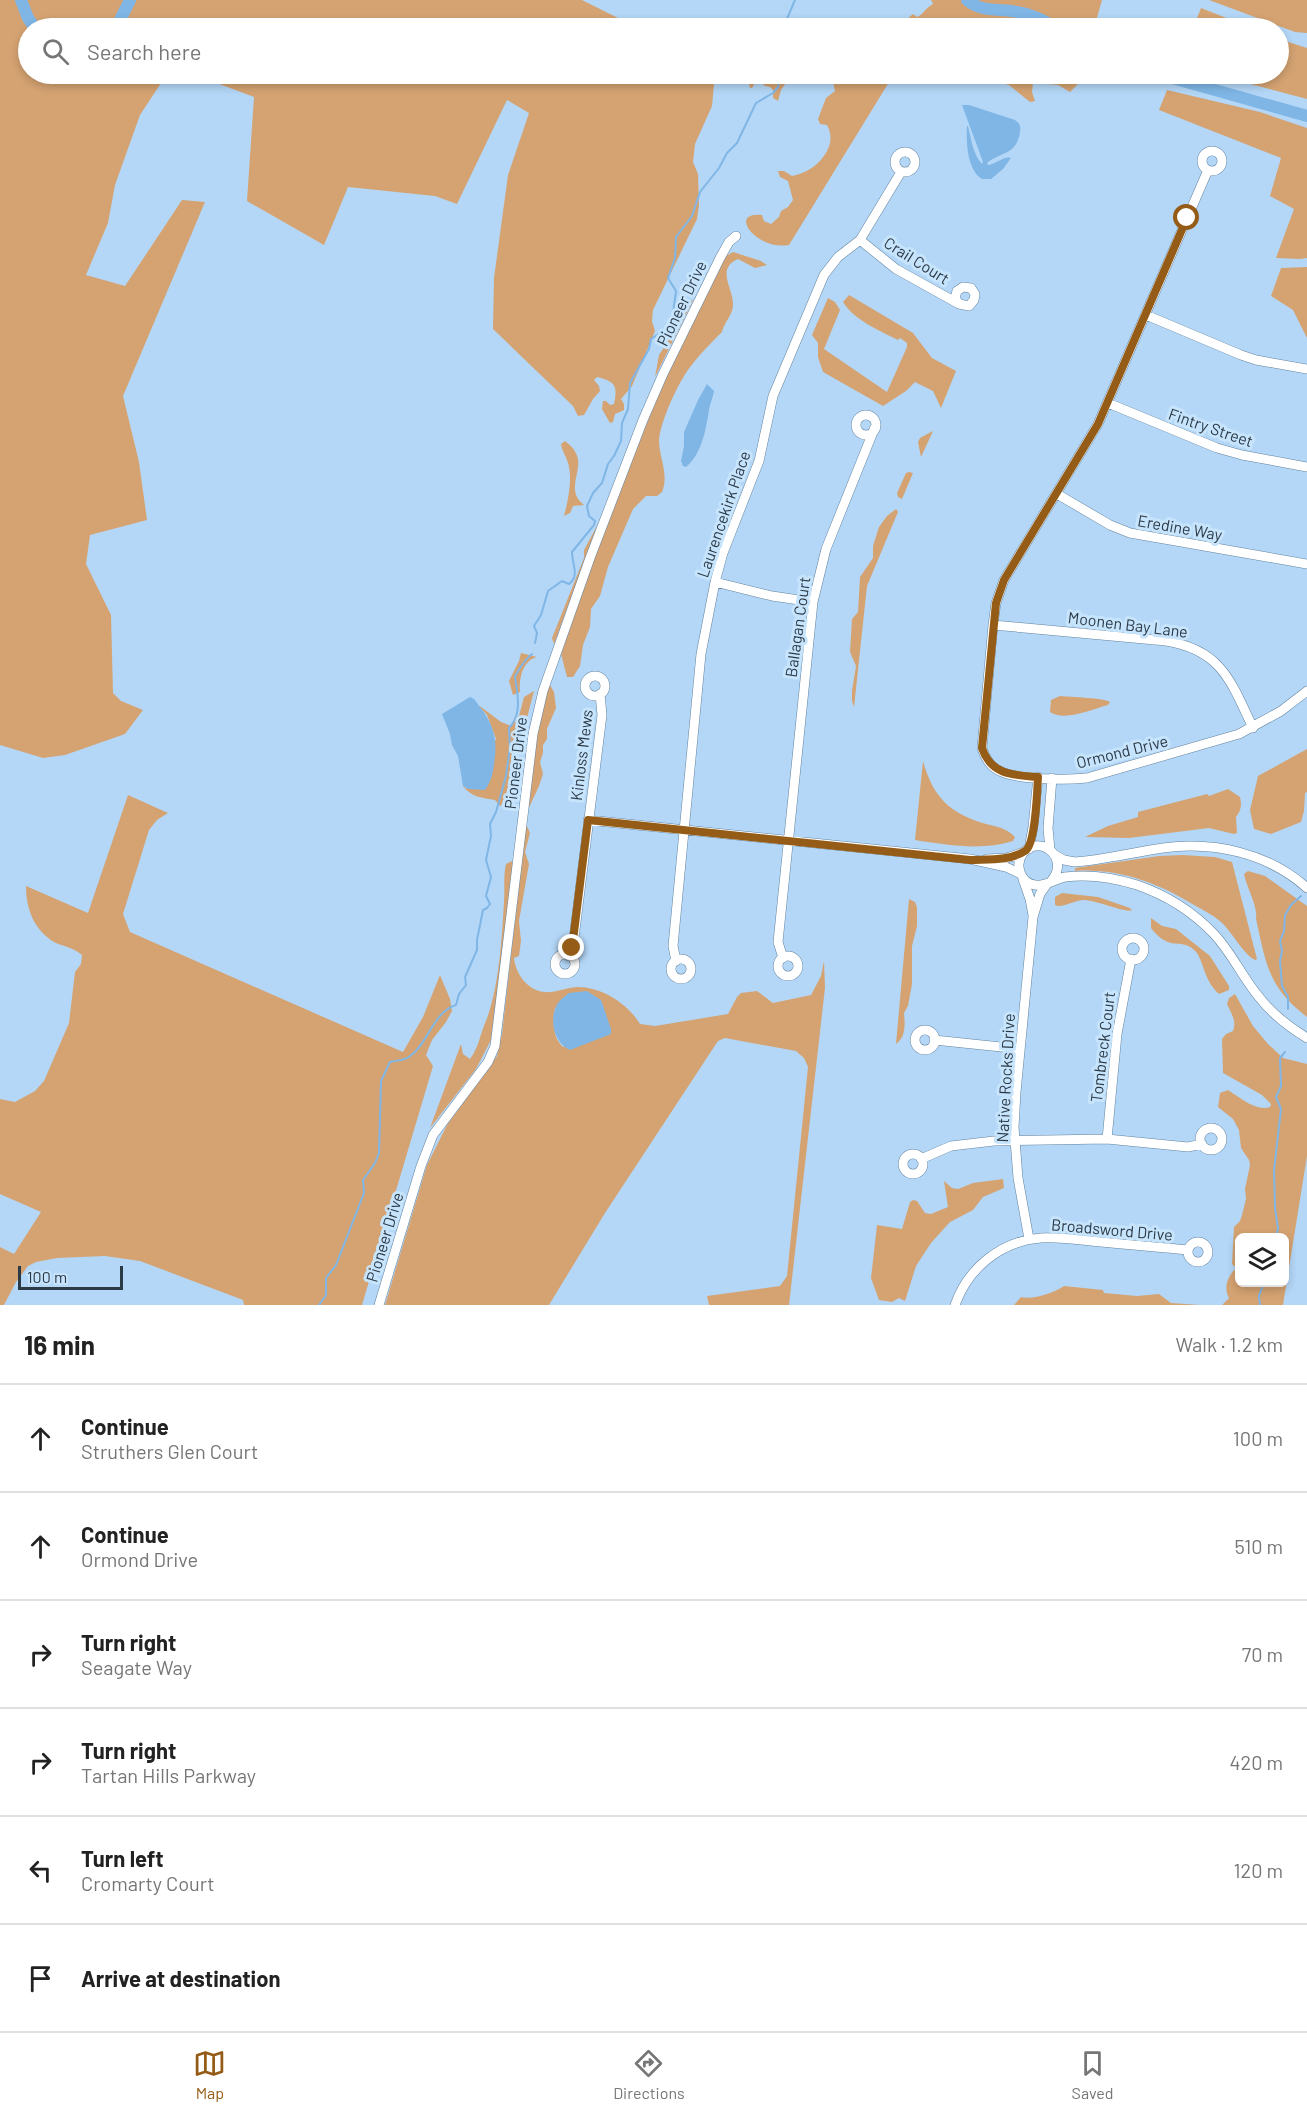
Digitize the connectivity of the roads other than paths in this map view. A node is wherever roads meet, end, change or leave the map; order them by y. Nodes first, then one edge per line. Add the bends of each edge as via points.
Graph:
1 (1208, 170) dead end
2 (901, 171) dead end
3 (736, 236) dead end
4 (860, 240) junction
5 (959, 304) dead end
6 (1146, 315) junction
7 (1307, 369) edge
8 (1108, 403) junction
9 (876, 428) dead end
10 (1307, 467) edge
11 (1057, 494) junction
12 (1307, 564) edge
13 (715, 582) junction
14 (813, 602) junction
15 (993, 625) junction
16 (1307, 691) edge
17 (600, 694) dead end
18 (1253, 728) junction
19 (1038, 777) junction
20 (1052, 778) junction
21 (588, 820) junction
22 (683, 831) junction
23 (788, 841) junction
24 (1026, 850) junction
25 (1052, 852) junction
26 (970, 860) junction
27 (1022, 876) junction
28 (1051, 881) junction
29 (1307, 888) edge
30 (1033, 917) junction
31 (569, 956) dead end
32 (783, 958) dead end
33 (1131, 959) dead end
34 (676, 961) dead end
35 (1307, 1038) edge
36 (934, 1040) dead end
37 (1020, 1049) junction
38 (1107, 1139) junction
39 (1015, 1141) junction
40 (1202, 1144) dead end
41 (921, 1159) dead end
42 (1029, 1239) junction
43 (1188, 1250) dead end
44 (379, 1305) edge
45 (955, 1305) edge

1 - 6 street, Ormond Drive
2 - 4 street, Laurencekirk Place
3 - 44 street, Pioneer Drive via 720,258 652,397 543,691 533,734 495,1046 482,1071 433,1135
4 - 5 street, Crail Court via 896,269
4 - 13 street, Laurencekirk Place via 834,261 824,275 773,396 759,461 728,537
6 - 7 street via 1241,355
6 - 8 street, Ormond Drive
8 - 10 street, Fintry Street via 1217,448
8 - 11 street, Ormond Drive
9 - 14 street, Ballagan Court via 826,549
11 - 12 street, Eredine Way via 1130,533
11 - 15 street, Ormond Drive via 1004,580
13 - 14 street
13 - 22 street, Laurencekirk Place via 701,654
14 - 23 street, Ballagan Court
15 - 18 street, Moonen Bay Lane via 1187,645 1223,670
15 - 19 street, Ormond Drive via 982,748 989,762 1002,772
16 - 18 street, Ormond Drive
17 - 21 street, Kinloss Mews via 602,715
18 - 20 street, Ormond Drive via 1100,775
19 - 20 street, Ormond Drive
19 - 24 street via 1033,827
20 - 25 street via 1047,828
21 - 22 street
21 - 31 street, Kinloss Mews
22 - 23 street
22 - 34 street, Laurencekirk Place via 673,946
23 - 26 street
23 - 32 street, Ballagan Court via 778,942
24 - 25 street via 1040,846
24 - 26 street via 1007,858
24 - 27 street via 1019,863
25 - 28 street via 1058,867
25 - 29 street via 1075,862 1165,848 1218,848 1266,862
26 - 27 street via 1006,867
27 - 28 street via 1033,885
27 - 30 street, Native Rocks Drive
28 - 30 street, Native Rocks Drive via 1042,890
28 - 35 street via 1078,876 1117,880 1184,908 1214,934 1273,1013
30 - 37 street, Native Rocks Drive
33 - 38 street, Tombreck Court via 1117,1034
36 - 37 street
37 - 39 street, Native Rocks Drive
38 - 39 street
38 - 40 street via 1188,1148
39 - 41 street via 951,1146
39 - 42 street, Native Rocks Drive
42 - 43 street, Broadsword Drive
42 - 45 street, Broadsword Drive via 986,1258 972,1273

